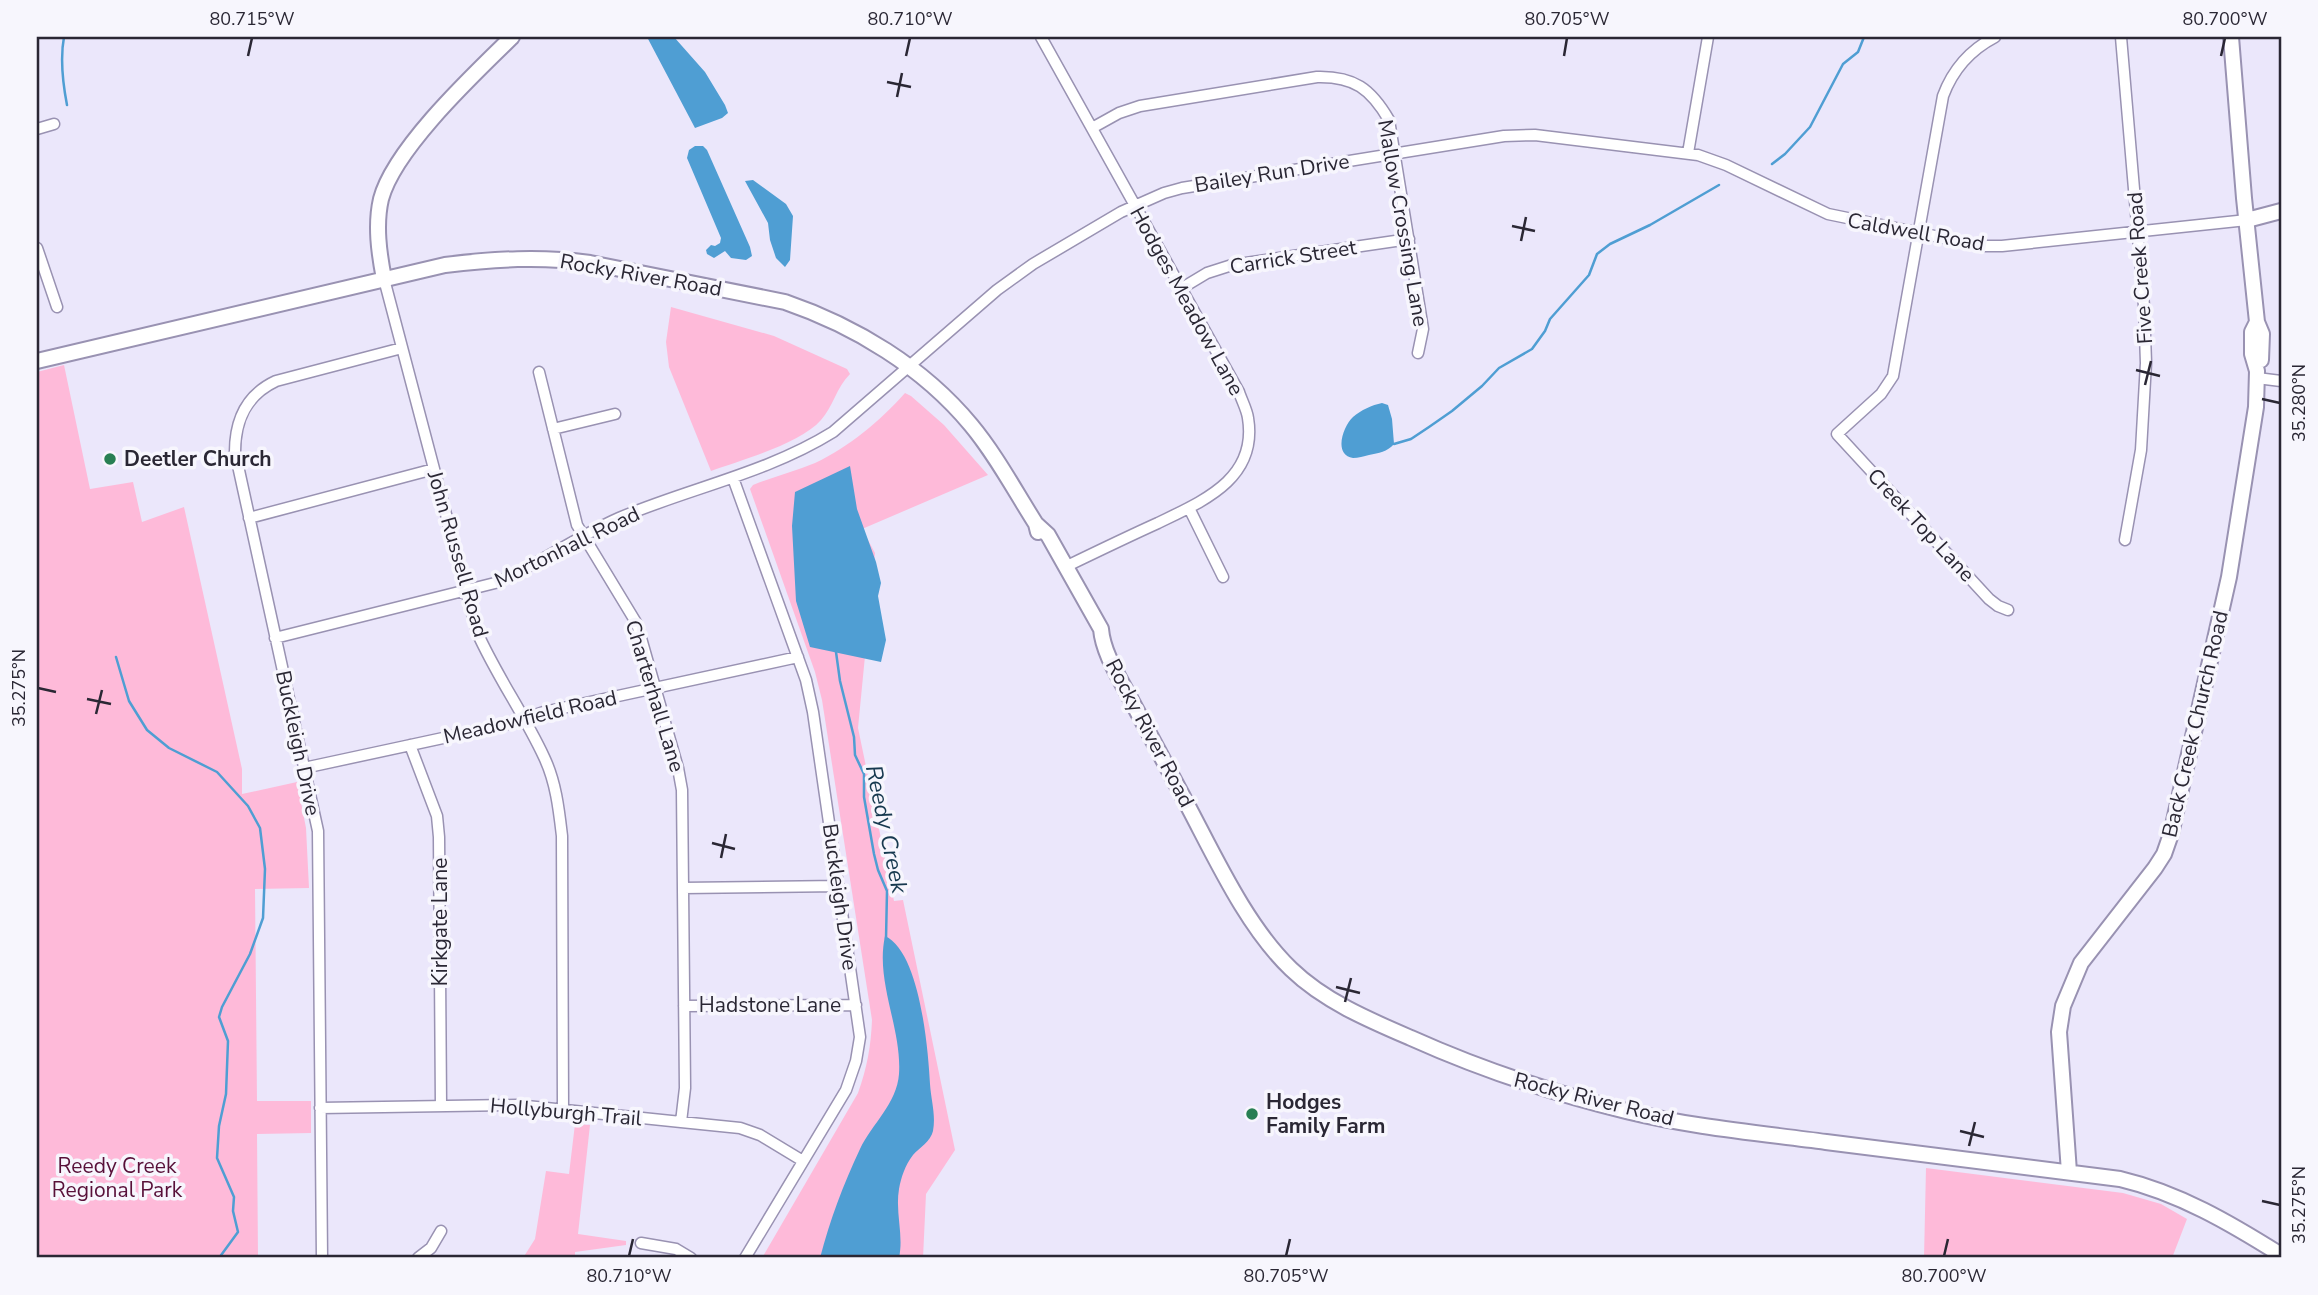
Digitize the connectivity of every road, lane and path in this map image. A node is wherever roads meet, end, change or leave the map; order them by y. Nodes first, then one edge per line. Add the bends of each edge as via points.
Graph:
1 (512, 37) edge
2 (1041, 37) edge
3 (1708, 37) edge
4 (1995, 37) edge
5 (2121, 37) edge
6 (2231, 37) edge
7 (54, 124) dead end
8 (1092, 128) junction
9 (37, 129) edge
10 (1395, 153) junction
11 (1688, 153) junction
12 (1136, 206) junction
13 (2281, 211) edge
14 (2247, 220) junction
15 (2137, 232) junction
16 (1918, 233) junction
17 (1409, 239) junction
18 (37, 248) edge
19 (41, 270) edge
20 (384, 279) junction
21 (1181, 288) junction
22 (57, 307) dead end
23 (402, 348) junction
24 (1418, 353) dead end
25 (37, 360) edge
26 (907, 366) junction
27 (539, 372) dead end
28 (2257, 375) junction
29 (2281, 381) edge
30 (615, 414) dead end
31 (553, 429) junction
32 (434, 469) junction
33 (733, 478) junction
34 (1189, 508) junction
35 (249, 518) junction
36 (1036, 524) junction
37 (583, 537) junction
38 (2125, 540) dead end
39 (1065, 567) junction
40 (1223, 577) dead end
41 (466, 590) junction
42 (2008, 610) dead end
43 (275, 638) junction
44 (1102, 641) junction
45 (798, 657) junction
46 (655, 688) junction
47 (523, 719) junction
48 (410, 745) junction
49 (304, 768) junction
50 (839, 886) junction
51 (682, 888) junction
52 (856, 1005) junction
53 (684, 1006) junction
54 (441, 1105) junction
55 (320, 1108) junction
56 (563, 1109) junction
57 (681, 1122) junction
58 (803, 1161) junction
59 (2069, 1172) junction
60 (441, 1231) dead end
61 (641, 1242) dead end
62 (2281, 1255) edge
63 (322, 1258) edge
64 (418, 1258) edge
65 (691, 1258) edge
66 (745, 1258) edge

1 - 20 street, John Russell Road via 438,113 392,173 381,200 377,247
2 - 8 street, Hodges Meadow Lane
3 - 11 street
4 - 16 street via 1964,60 1947,86
5 - 15 street, Five Creek Road
6 - 14 street, Back Creek Church Road
7 - 9 street
8 - 10 street, Mallow Crossing Lane via 1140,106 1334,76 1357,83 1376,99 1388,120
8 - 12 street, Hodges Meadow Lane
10 - 11 street, Bailey Run Drive via 1535,135
10 - 12 street, Bailey Run Drive via 1182,188
10 - 17 street, Mallow Crossing Lane
11 - 16 street, Caldwell Road via 1726,165 1828,215
12 - 21 street, Hodges Meadow Lane
12 - 26 street, Bailey Run Drive via 1024,270
13 - 14 street, Caldwell Road
14 - 15 street, Caldwell Road
14 - 28 street, Back Creek Church Road via 2257,323 2252,332 2252,354
15 - 16 street, Caldwell Road via 2002,246
15 - 38 street, Five Creek Road via 2146,392
16 - 42 street, Creek Top Lane via 1893,376 1881,394 1837,434 1989,599
17 - 21 street, Carrick Street via 1232,265
17 - 24 street, Mallow Crossing Lane via 1423,329
18 - 19 street
19 - 22 street
20 - 23 street, John Russell Road
20 - 25 street, Rocky River Road
20 - 26 street, Rocky River Road via 445,265 512,258 590,263 785,302 845,326
21 - 34 street, Hodges Meadow Lane via 1248,418 1248,445 1242,462 1227,484
23 - 32 street, John Russell Road
23 - 35 street, Buckleigh Drive via 276,381 248,401 238,424 234,453
26 - 33 street, Mortonhall Road via 833,432 804,450
26 - 36 street, Rocky River Road via 970,424
27 - 31 street, Charterhall Lane
28 - 29 street
28 - 59 street, Back Creek Church Road via 2229,577 2171,834 2155,868 2081,963 2063,1006 2059,1032
30 - 31 street
31 - 37 street, Charterhall Lane
32 - 35 street
32 - 41 street, John Russell Road
33 - 37 street, Mortonhall Road via 619,519
33 - 45 street, Buckleigh Drive
34 - 39 street, Hodges Meadow Lane
34 - 40 street
35 - 43 street, Buckleigh Drive
36 - 39 street, Rocky River Road
36 - 44 street, Rocky River Road via 1091,632
37 - 41 street, Mortonhall Road via 516,574
37 - 46 street, Charterhall Lane via 637,625
39 - 44 street, Rocky River Road via 1101,629
41 - 43 street, Mortonhall Road
41 - 47 street, John Russell Road via 477,632
43 - 49 street, Buckleigh Drive
44 - 59 street, Rocky River Road via 1260,933 1293,971 1348,1008 1467,1062 1626,1111 1730,1130
45 - 46 street, Meadowfield Road
45 - 50 street, Buckleigh Drive via 813,712
46 - 47 street, Meadowfield Road
46 - 51 street, Charterhall Lane via 682,790
47 - 48 street, Meadowfield Road
47 - 56 street, John Russell Road via 545,758 557,796 562,836
48 - 49 street, Meadowfield Road
48 - 54 street, Kirkgate Lane via 437,816 439,837
49 - 55 street, Buckleigh Drive via 317,831
50 - 51 street
50 - 52 street, Buckleigh Drive
51 - 53 street, Charterhall Lane
52 - 53 street, Hadstone Lane
52 - 58 street, Buckleigh Drive via 860,1037 856,1061 846,1090
53 - 57 street, Charterhall Lane
54 - 55 street, Hollyburgh Trail
54 - 56 street, Hollyburgh Trail
55 - 63 street, Buckleigh Drive
56 - 57 street, Hollyburgh Trail
57 - 58 street, Hollyburgh Trail via 740,1128
58 - 66 street, Buckleigh Drive
59 - 62 street, Rocky River Road via 2160,1190
60 - 64 street
61 - 65 street via 676,1249

